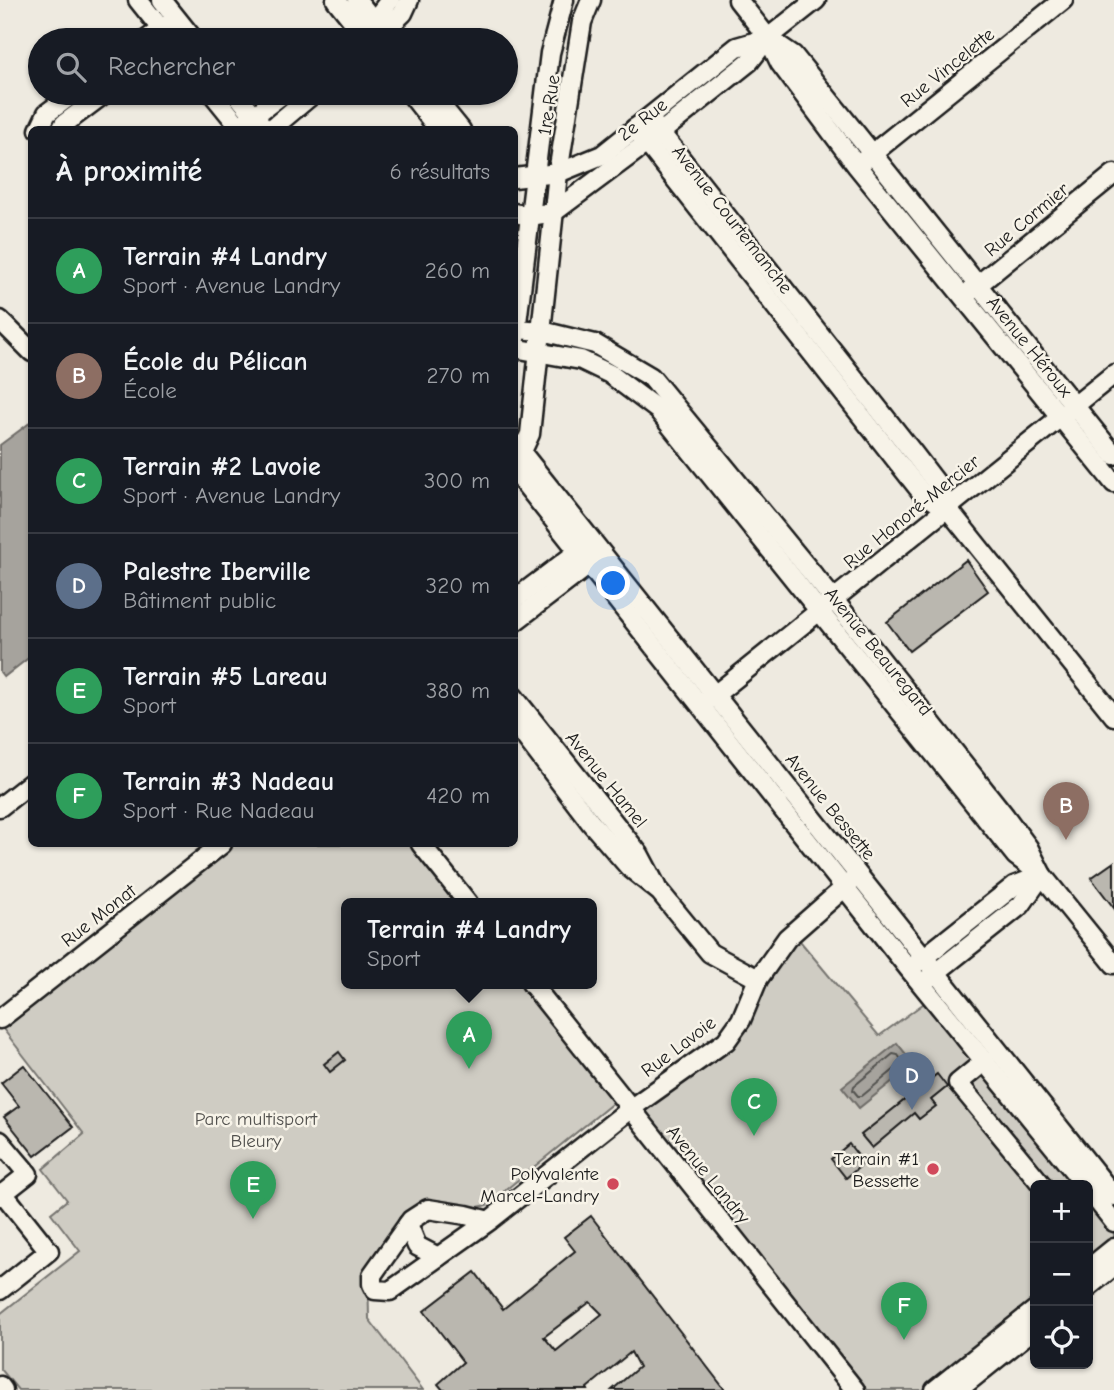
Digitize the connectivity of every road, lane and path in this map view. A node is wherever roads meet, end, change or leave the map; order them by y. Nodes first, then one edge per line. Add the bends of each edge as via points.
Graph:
1 (138, 0) edge
2 (162, 0) edge
3 (337, 0) edge
4 (357, 0) edge
5 (390, 0) edge
6 (409, 0) edge
7 (564, 0) edge
8 (591, 0) edge
9 (738, 0) edge
10 (816, 0) edge
11 (1063, 0) edge
12 (171, 28) edge
13 (175, 28) edge
14 (365, 28) edge
15 (369, 28) edge
16 (376, 28) edge
17 (382, 28) edge
18 (768, 38) junction
19 (58, 105) edge
20 (89, 105) edge
21 (227, 105) edge
22 (243, 105) edge
23 (273, 105) edge
24 (292, 105) edge
25 (419, 105) edge
26 (441, 105) edge
27 (642, 123) junction
28 (41, 126) edge
29 (63, 126) edge
30 (254, 126) edge
31 (436, 126) edge
32 (458, 126) edge
33 (653, 138) junction
34 (872, 154) junction
35 (857, 166) junction
36 (558, 173) junction
37 (1114, 173) edge
38 (535, 177) junction
39 (518, 178) edge
40 (554, 212) junction
41 (522, 214) edge
42 (920, 229) junction
43 (518, 286) edge
44 (971, 291) junction
45 (0, 320) edge
46 (542, 331) junction
47 (518, 339) edge
48 (518, 341) edge
49 (28, 348) edge
50 (541, 351) junction
51 (1114, 374) edge
52 (1068, 412) junction
53 (696, 444) junction
54 (1114, 455) edge
55 (518, 456) edge
56 (518, 459) edge
57 (1114, 483) edge
58 (948, 509) junction
59 (591, 552) junction
60 (518, 598) edge
61 (827, 605) junction
62 (518, 618) edge
63 (715, 695) junction
64 (518, 702) edge
65 (700, 706) junction
66 (1114, 716) edge
67 (518, 727) edge
68 (28, 785) edge
69 (0, 807) edge
70 (214, 847) edge
71 (424, 847) edge
72 (1042, 875) junction
73 (852, 881) junction
74 (660, 892) junction
75 (464, 898) edge
76 (925, 957) junction
77 (1114, 964) edge
78 (909, 969) junction
79 (936, 972) junction
80 (758, 979) junction
81 (922, 985) junction
82 (536, 989) edge
83 (0, 1019) edge
84 (985, 1061) junction
85 (630, 1109) junction
86 (0, 1141) edge
87 (1038, 1180) edge
88 (1080, 1180) edge
89 (2, 1194) edge
90 (1093, 1196) edge
91 (1114, 1196) edge
92 (489, 1221) junction
93 (1114, 1222) edge
94 (408, 1224) junction
95 (1114, 1248) edge
96 (438, 1257) junction
97 (1093, 1265) edge
98 (1114, 1266) edge
99 (1093, 1283) edge
100 (0, 1290) edge
101 (1030, 1314) edge
102 (1030, 1332) edge
103 (0, 1386) edge
104 (3, 1390) edge
105 (855, 1390) edge
106 (935, 1390) edge
107 (958, 1390) edge

1 - 12 street
2 - 13 street
3 - 14 street
4 - 15 street
5 - 16 street
6 - 17 street via 403,13
7 - 38 street, 1re Rue via 550,53
8 - 36 street, 1re Rue via 582,22
9 - 18 street, Avenue Héroux
10 - 18 street, 2e Rue
11 - 34 street, Rue Vincelette
18 - 27 street, 2e Rue via 737,47
18 - 33 street, 2e Rue via 748,62
18 - 34 street, Avenue Héroux via 793,55
18 - 35 street, Avenue Héroux via 780,63
19 - 28 street
20 - 29 street
21 - 30 street
22 - 30 street
23 - 30 street
24 - 30 street
25 - 31 street
26 - 32 street
27 - 33 street, Avenue Courtemanche
27 - 36 street, 2e Rue via 602,155
33 - 40 street, 2e Rue
33 - 58 street, Avenue Courtemanche via 805,330 922,493
34 - 35 street, Rue Vincelette
34 - 42 street, Avenue Héroux
35 - 42 street, Avenue Héroux
36 - 38 street, 2e Rue
36 - 40 street, 1re Rue
37 - 44 street, Rue Cormier
38 - 39 street, 2e Rue
38 - 41 street, 1re Rue
40 - 41 street, 2e Rue
40 - 46 street, 1re Rue
41 - 43 street, 1re Rue
42 - 44 street, Avenue Héroux
44 - 52 street, Avenue Héroux
45 - 49 street
46 - 47 street, Avenue Beauregard
46 - 50 street, 1re Rue
46 - 53 street, Avenue Beauregard via 595,344 651,377
48 - 50 street, Avenue Beauregard
50 - 53 street, Avenue Beauregard via 581,360 610,374
50 - 55 street, 1re Rue via 530,433
51 - 52 street, Rue Honoré-Mercier
52 - 54 street, Avenue Héroux
52 - 57 street, Avenue Héroux
52 - 58 street, Rue Honoré-Mercier
53 - 61 street, Avenue Beauregard
56 - 59 street, Avenue Bessette
58 - 61 street, Rue Honoré-Mercier
58 - 66 street, Avenue Courtemanche
59 - 60 street
59 - 62 street
59 - 63 street, Avenue Bessette
59 - 65 street, Avenue Bessette
61 - 63 street, Rue Honoré-Mercier
61 - 72 street, Avenue Beauregard via 1005,816
63 - 65 street, Rue Honoré-Mercier
63 - 73 street, Avenue Bessette
64 - 74 street, Avenue Hamel via 639,853
65 - 73 street, Avenue Bessette
67 - 74 street, Avenue Hamel via 606,841
68 - 69 street
70 - 83 street, Rue Monat
71 - 75 street
72 - 76 street via 1014,886
72 - 77 street, Avenue Beauregard
72 - 79 street via 1021,905
73 - 76 street, Avenue Bessette
73 - 78 street, Avenue Bessette
73 - 80 street, Rue Lavoie via 787,938
74 - 80 street, Avenue Hamel via 710,953
76 - 78 street
76 - 79 street, Avenue Bessette
78 - 81 street, Avenue Bessette
79 - 81 street
79 - 91 street, Avenue Bessette
80 - 85 street, Rue Lavoie via 741,1020 726,1041
81 - 84 street, Avenue Bessette
82 - 85 street, Avenue Landry
84 - 87 street via 958,1083
84 - 88 street, Avenue Bessette
85 - 92 street, Rue Lavoie
85 - 105 street, Avenue Landry
86 - 89 street via 27,1174
89 - 100 street via 49,1251
90 - 93 street, Avenue Bessette
92 - 94 street via 428,1209
92 - 96 street, Rue Lavoie
94 - 96 street via 417,1247
94 - 96 street, Rue Lavoie via 372,1275 375,1290 390,1292
95 - 97 street
98 - 99 street
101 - 106 street
102 - 107 street
103 - 104 street

